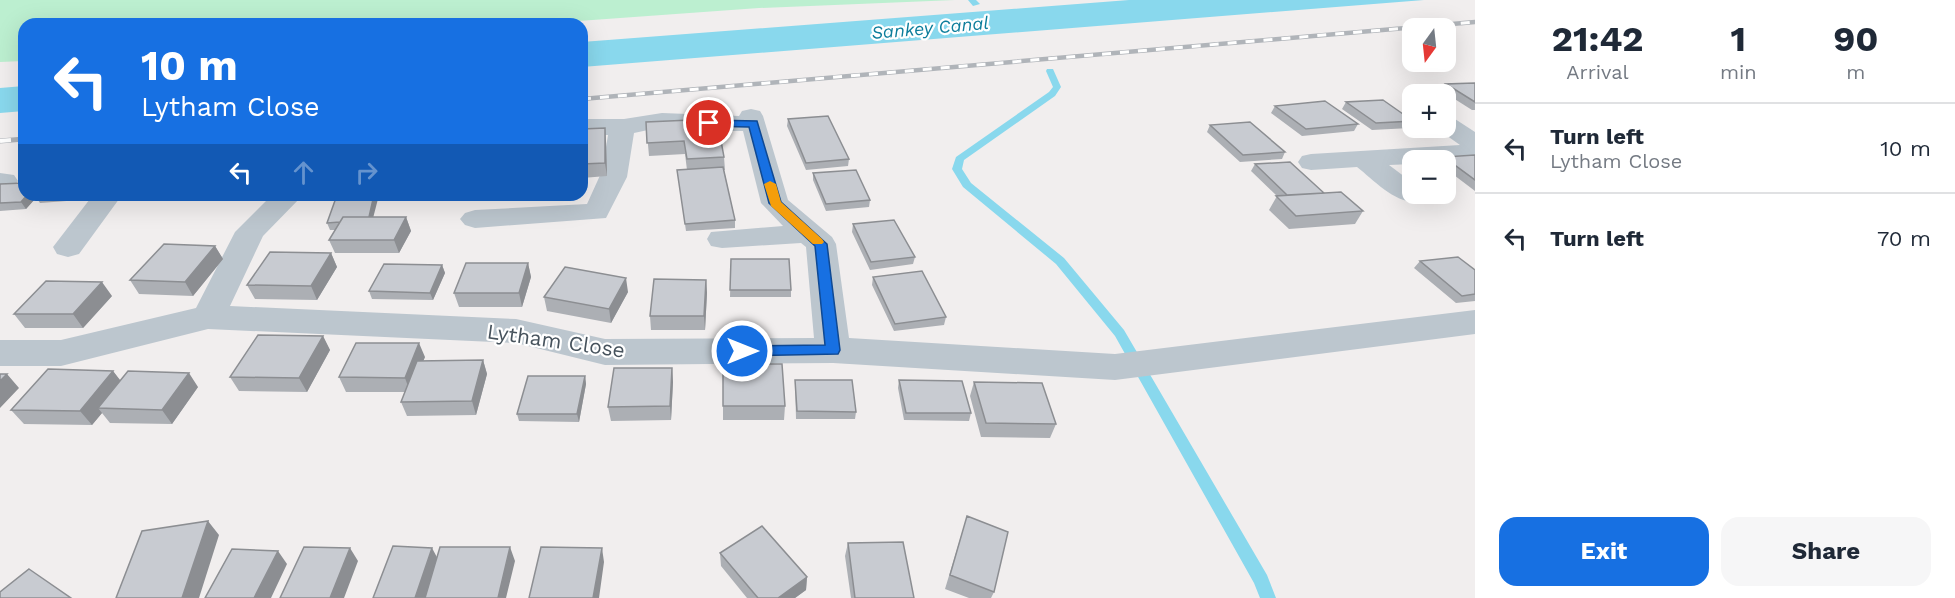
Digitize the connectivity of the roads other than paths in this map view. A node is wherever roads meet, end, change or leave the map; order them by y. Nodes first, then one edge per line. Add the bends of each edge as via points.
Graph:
1 (588, 127) edge
2 (624, 127) junction
3 (1456, 131) edge
4 (1475, 143) edge
5 (1475, 153) edge
6 (1364, 160) junction
7 (1311, 162) dead end
8 (1402, 188) edge
9 (103, 201) edge
10 (289, 201) edge
11 (475, 219) dead end
12 (808, 233) junction
13 (722, 239) dead end
14 (68, 247) dead end
15 (208, 317) junction
16 (1475, 322) edge
17 (833, 350) junction
18 (0, 353) edge

1 - 2 street
2 - 11 street via 617,139 618,160 612,187 596,212
2 - 12 street via 662,120 752,120 775,203
3 - 4 street
5 - 6 street
6 - 7 street
6 - 8 street
9 - 14 street
10 - 15 street via 250,232
12 - 13 street
12 - 17 street via 821,244
15 - 17 street, Lytham Close via 516,332 605,352
15 - 18 street, Lytham Close via 61,353
16 - 17 street, Lytham Close via 1114,367

